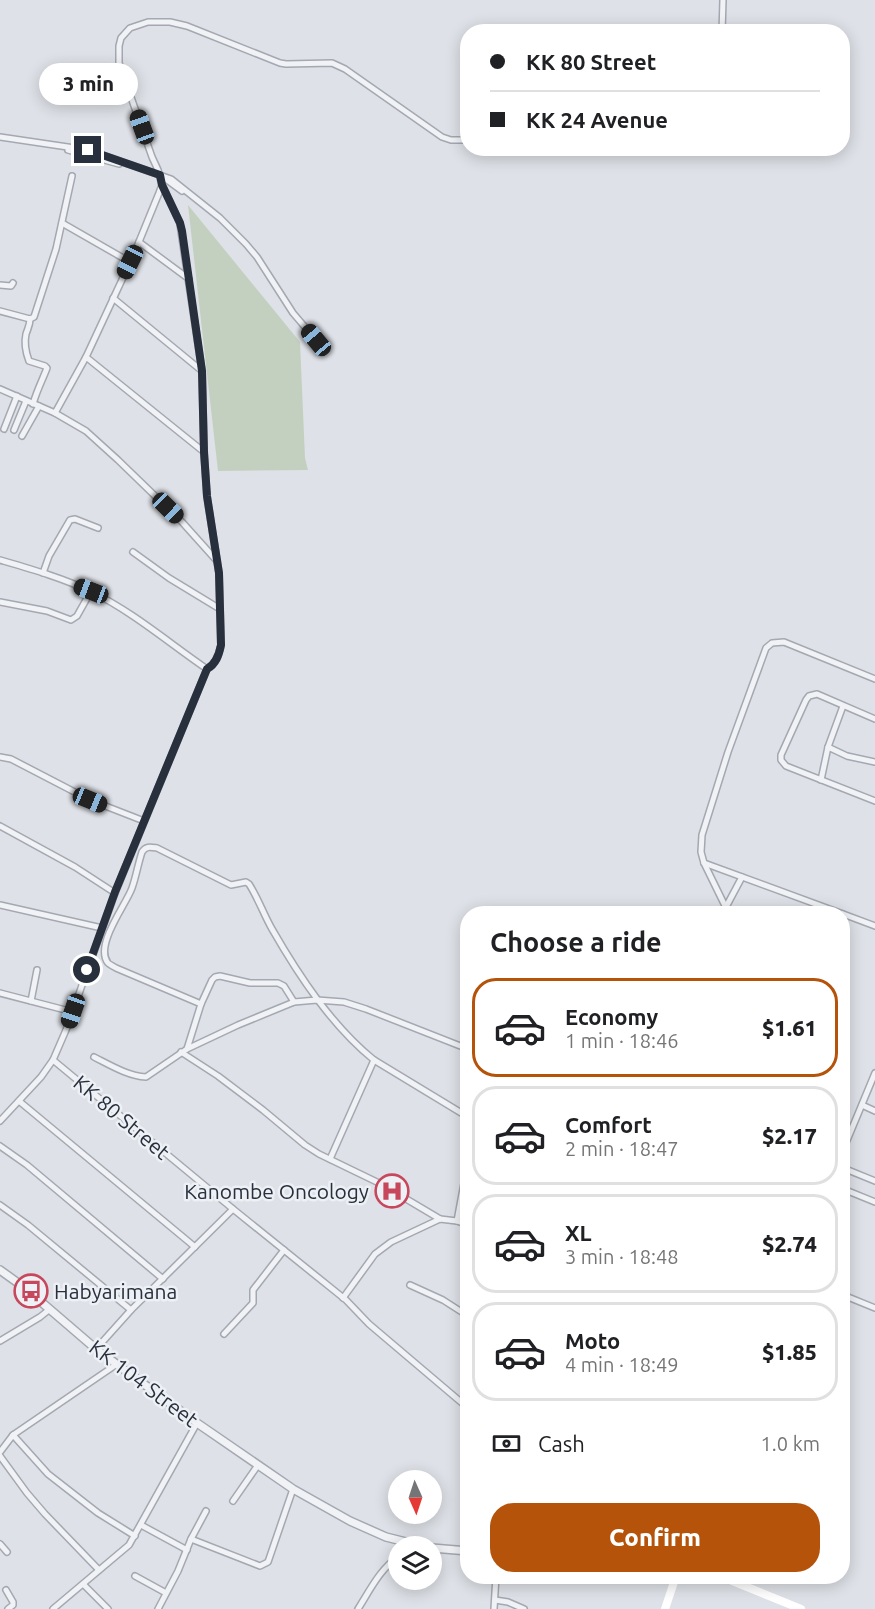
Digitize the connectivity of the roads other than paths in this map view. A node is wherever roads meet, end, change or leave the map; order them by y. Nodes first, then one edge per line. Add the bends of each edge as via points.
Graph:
1 (723, 0) edge
2 (722, 24) edge
3 (0, 137) edge
4 (460, 140) edge
5 (159, 173) junction
6 (72, 176) dead end
7 (162, 185) junction
8 (62, 224) junction
9 (139, 242) junction
10 (130, 262) junction
11 (189, 279) junction
12 (13, 283) dead end
13 (0, 285) edge
14 (113, 298) junction
15 (0, 311) edge
16 (30, 319) junction
17 (316, 340) dead end
18 (86, 357) junction
19 (202, 371) junction
20 (0, 389) edge
21 (16, 396) junction
22 (26, 401) junction
23 (36, 405) junction
24 (55, 413) junction
25 (4, 429) dead end
26 (14, 430) dead end
27 (22, 436) dead end
28 (204, 452) junction
29 (98, 528) dead end
30 (133, 552) dead end
31 (0, 560) edge
32 (217, 561) junction
33 (43, 573) junction
34 (91, 591) junction
35 (0, 602) edge
36 (220, 609) junction
37 (207, 669) junction
38 (875, 679) edge
39 (843, 706) junction
40 (875, 719) edge
41 (828, 747) junction
42 (0, 757) edge
43 (875, 762) edge
44 (820, 780) junction
45 (875, 801) edge
46 (144, 822) junction
47 (0, 826) edge
48 (704, 863) junction
49 (742, 877) junction
50 (115, 892) junction
51 (0, 905) edge
52 (726, 906) edge
53 (727, 906) edge
54 (821, 906) edge
55 (850, 917) edge
56 (875, 926) edge
57 (102, 928) junction
58 (37, 970) dead end
59 (0, 993) edge
60 (317, 1000) junction
61 (31, 1001) junction
62 (294, 1002) junction
63 (201, 1004) junction
64 (73, 1011) junction
65 (460, 1046) edge
66 (184, 1050) junction
67 (94, 1057) dead end
68 (53, 1060) junction
69 (374, 1060) junction
70 (875, 1073) edge
71 (20, 1101) junction
72 (862, 1105) junction
73 (875, 1111) edge
74 (460, 1113) edge
75 (0, 1121) edge
76 (850, 1133) edge
77 (0, 1146) edge
78 (330, 1159) junction
79 (850, 1171) edge
80 (875, 1181) edge
81 (850, 1192) edge
82 (875, 1202) edge
83 (0, 1205) edge
84 (460, 1205) edge
85 (233, 1209) junction
86 (440, 1219) junction
87 (457, 1221) junction
88 (460, 1222) edge
89 (195, 1247) junction
90 (284, 1250) junction
91 (0, 1270) edge
92 (163, 1279) junction
93 (410, 1285) dead end
94 (343, 1298) junction
95 (850, 1298) edge
96 (875, 1308) edge
97 (50, 1309) junction
98 (131, 1310) junction
99 (460, 1312) edge
100 (224, 1334) dead end
101 (0, 1341) edge
102 (96, 1349) junction
103 (117, 1364) junction
104 (460, 1401) edge
105 (197, 1423) junction
106 (13, 1435) junction
107 (0, 1454) edge
108 (258, 1465) junction
109 (293, 1490) junction
110 (233, 1501) dead end
111 (206, 1511) dead end
112 (141, 1525) junction
113 (135, 1536) junction
114 (388, 1538) edge
115 (191, 1539) junction
116 (0, 1544) edge
117 (442, 1549) edge
118 (187, 1550) junction
119 (460, 1550) edge
120 (7, 1552) dead end
121 (388, 1565) edge
122 (99, 1570) junction
123 (135, 1576) dead end
124 (83, 1584) junction
125 (496, 1584) edge
126 (673, 1584) edge
127 (740, 1584) edge
128 (6, 1590) dead end
129 (166, 1593) junction
130 (495, 1600) junction
131 (8, 1609) edge
132 (53, 1609) edge
133 (108, 1609) edge
134 (158, 1609) edge
135 (358, 1609) edge
136 (494, 1609) edge
137 (524, 1609) edge
138 (665, 1609) edge
139 (801, 1609) edge

1 - 2 street
3 - 5 street via 88,150
4 - 5 street via 442,137 332,63 286,64 187,26 148,22 130,28 121,38 119,63
5 - 7 street
5 - 17 street via 171,178 246,244
6 - 8 street
7 - 9 street
7 - 11 street, KK 80 Street via 180,223
8 - 10 street
8 - 16 street via 36,312
9 - 10 street
9 - 11 street
10 - 14 street
11 - 19 street, KK 80 Street
12 - 13 street
14 - 18 street
14 - 19 street
15 - 16 street
16 - 23 street via 25,338 27,356 29,361 47,368 38,387
18 - 24 street
18 - 28 street
19 - 28 street, KK 80 Street
20 - 21 street
21 - 22 street
21 - 25 street
22 - 23 street
22 - 26 street
23 - 24 street
23 - 27 street
24 - 32 street via 86,431 118,460
28 - 32 street, KK 80 Street
29 - 33 street via 70,520
30 - 36 street
31 - 33 street
32 - 36 street, KK 80 Street
33 - 34 street
34 - 35 street via 71,620
34 - 37 street
36 - 37 street, KK 80 Street via 221,645 214,665
37 - 46 street, KK 80 Street
38 - 48 street via 783,642 766,648 702,835
39 - 40 street
39 - 41 street
39 - 44 street via 817,694 809,696 781,755 786,766
41 - 43 street
41 - 44 street
42 - 46 street
44 - 45 street
46 - 50 street, KK 80 Street
47 - 50 street
48 - 49 street
48 - 52 street
49 - 53 street
49 - 54 street
50 - 57 street, KK 80 Street
51 - 57 street
55 - 56 street
57 - 64 street, KK 80 Street
58 - 61 street
59 - 61 street
60 - 62 street
60 - 63 street via 285,952 249,884 231,885 157,848 144,848 131,889 105,944 105,957 116,968
60 - 65 street via 366,1009
60 - 69 street
61 - 64 street
62 - 63 street via 278,983 240,982 220,976 212,980
62 - 66 street
63 - 66 street
64 - 68 street, KK 80 Street
66 - 67 street via 146,1077 114,1068
66 - 78 street via 305,1145
68 - 71 street
68 - 85 street, KK 80 Street
69 - 74 street
69 - 78 street
70 - 72 street
71 - 75 street
71 - 89 street
72 - 73 street
72 - 76 street
77 - 92 street
78 - 86 street
79 - 80 street
81 - 82 street
83 - 98 street
84 - 87 street
85 - 89 street
85 - 90 street, KK 80 Street
86 - 87 street
86 - 94 street via 375,1254
87 - 88 street
89 - 92 street
90 - 94 street, KK 80 Street
90 - 100 street via 253,1290 253,1303
91 - 97 street, KK 104 Street
92 - 98 street
93 - 99 street
94 - 104 street, KK 80 Street
95 - 96 street
97 - 101 street
97 - 102 street, KK 104 Street
98 - 102 street
102 - 103 street, KK 104 Street
103 - 105 street, KK 104 Street
103 - 106 street
105 - 108 street, KK 104 Street
105 - 112 street
106 - 107 street
106 - 113 street via 48,1474
107 - 122 street via 27,1493
108 - 109 street, KK 104 Street
108 - 110 street
109 - 114 street, KK 104 Street
109 - 115 street via 265,1565
111 - 115 street
112 - 113 street
112 - 118 street
113 - 122 street
115 - 118 street
116 - 120 street
117 - 119 street
118 - 129 street
121 - 135 street
122 - 124 street
123 - 129 street
124 - 132 street
124 - 133 street
125 - 130 street
126 - 138 main road
127 - 139 main road
128 - 131 street via 13,1602
129 - 134 street
130 - 136 street
130 - 137 street

